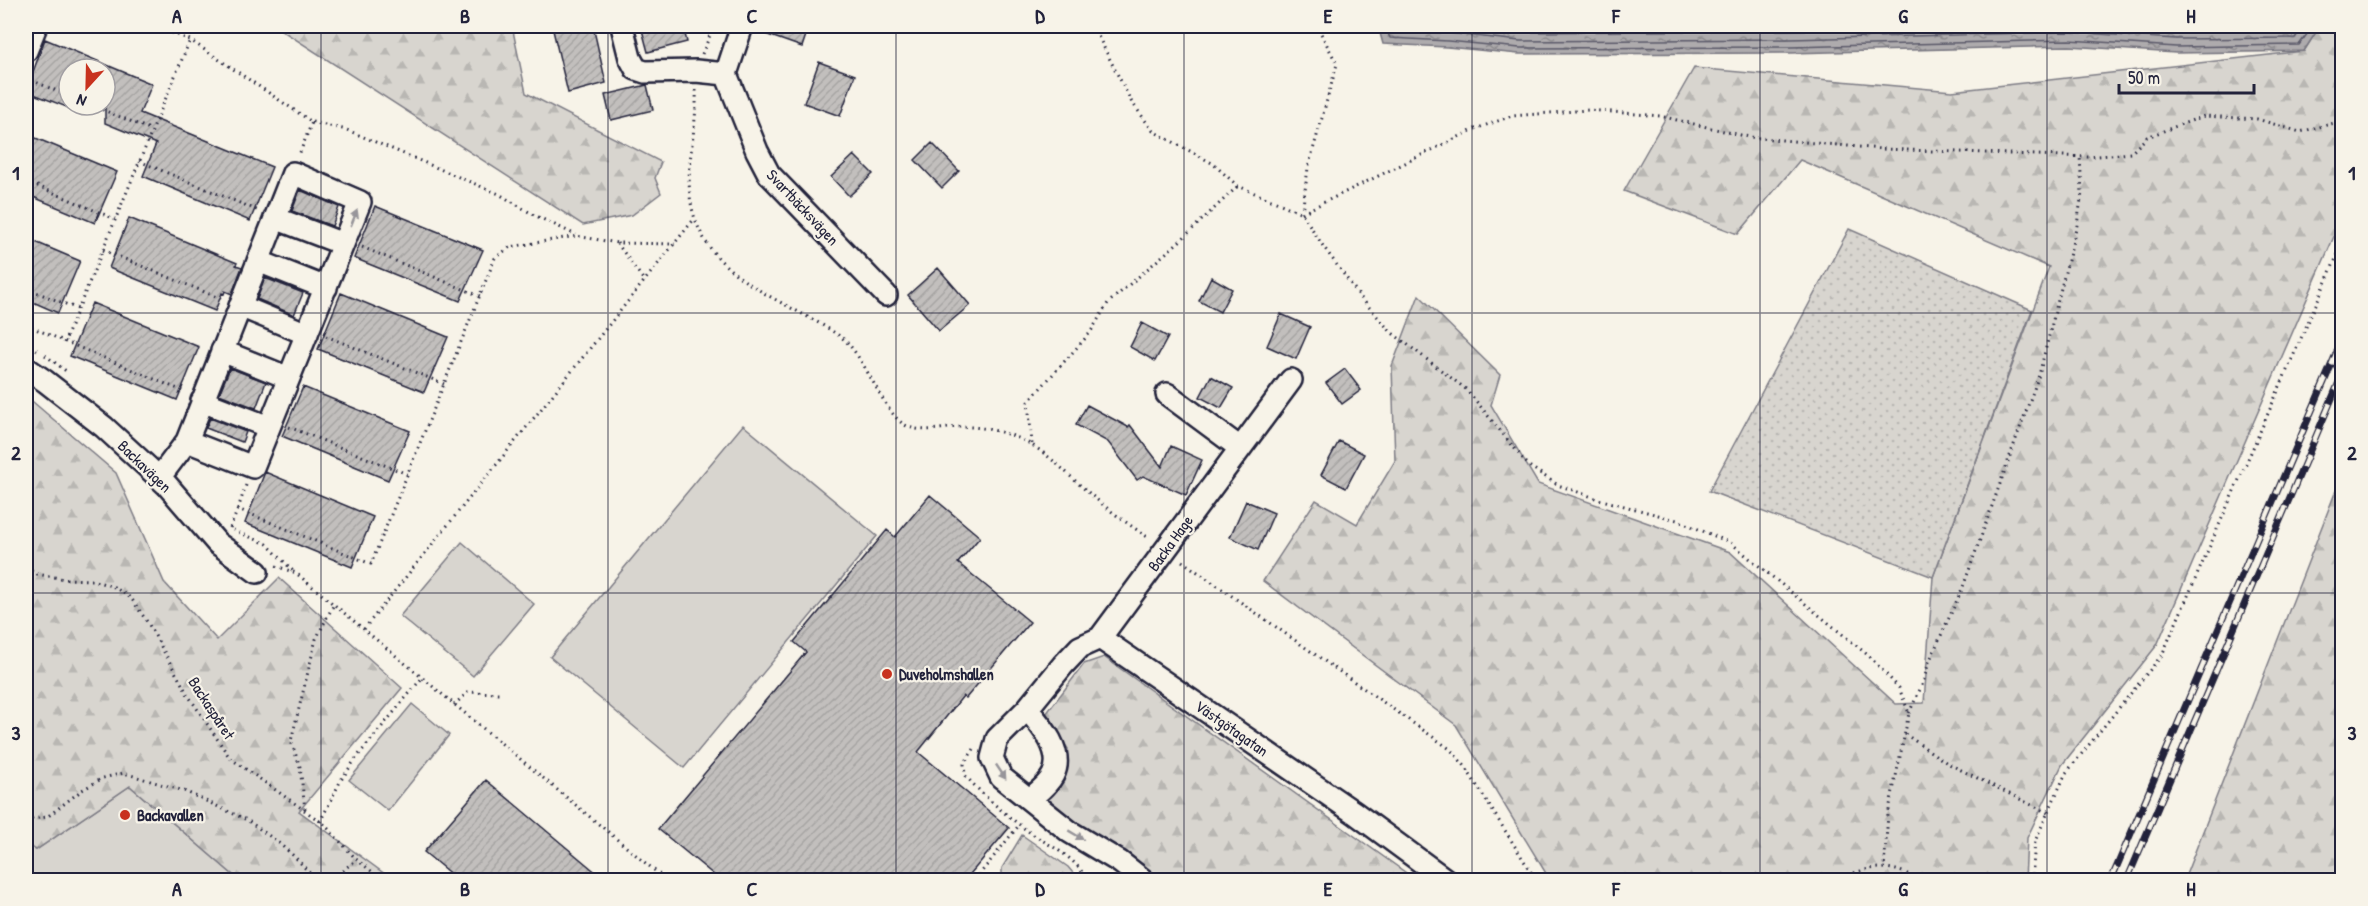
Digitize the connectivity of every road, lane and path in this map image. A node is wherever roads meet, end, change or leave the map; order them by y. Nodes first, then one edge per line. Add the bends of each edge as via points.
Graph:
1 (155, 26) edge
2 (622, 26) edge
3 (714, 26) edge
4 (742, 26) edge
5 (1093, 26) edge
6 (1317, 26) edge
7 (190, 40) junction
8 (696, 71) junction
9 (726, 74) junction
10 (26, 78) edge
11 (57, 91) edge
12 (117, 116) edge
13 (2343, 121) edge
14 (312, 122) junction
15 (152, 130) junction
16 (2080, 156) junction
17 (139, 161) junction
18 (293, 173) junction
19 (26, 181) edge
20 (1238, 186) junction
21 (1302, 213) junction
22 (275, 218) junction
23 (695, 218) junction
24 (115, 219) junction
25 (577, 236) junction
26 (344, 242) junction
27 (616, 243) junction
28 (675, 244) junction
29 (2343, 245) edge
30 (102, 250) junction
31 (258, 261) junction
32 (645, 282) junction
33 (26, 288) edge
34 (326, 288) junction
35 (886, 295) dead end
36 (480, 296) junction
37 (240, 306) junction
38 (78, 309) junction
39 (26, 325) edge
40 (308, 331) junction
41 (64, 343) junction
42 (222, 351) junction
43 (26, 368) edge
44 (289, 378) junction
45 (1291, 380) dead end
46 (444, 384) junction
47 (1167, 394) dead end
48 (202, 401) junction
49 (271, 423) junction
50 (187, 441) junction
51 (1032, 444) junction
52 (1240, 448) junction
53 (253, 467) junction
54 (407, 474) junction
55 (159, 478) junction
56 (238, 509) junction
57 (230, 528) dead end
58 (1165, 549) junction
59 (26, 568) edge
60 (257, 572) joint
61 (334, 604) junction
62 (364, 629) junction
63 (1100, 638) junction
64 (422, 678) junction
65 (500, 693) dead end
66 (454, 705) junction
67 (1027, 709) junction
68 (1909, 712) junction
69 (1905, 734) junction
70 (1030, 798) junction
71 (305, 810) junction
72 (2048, 813) junction
73 (26, 817) edge
74 (320, 822) junction
75 (1020, 824) dead end
76 (357, 860) junction
77 (1884, 867) junction
78 (316, 880) edge
79 (335, 880) edge
80 (383, 880) edge
81 (666, 880) edge
82 (975, 880) edge
83 (1143, 880) edge
84 (1446, 880) edge
85 (1536, 880) edge
86 (1831, 880) edge
87 (1918, 880) edge
88 (2032, 880) edge

1 - 7 path
2 - 8 street via 636,69
3 - 8 path
4 - 9 street
5 - 20 path via 1131,101 1153,132 1212,163
6 - 21 path via 1337,64 1308,168
7 - 14 path
7 - 15 path
8 - 9 street
8 - 23 path via 697,106 690,148 689,192
9 - 35 street, Svartbäcksvägen via 769,174
10 - 11 path
12 - 15 path
13 - 16 path via 2300,132 2257,119 2204,116 2147,137 2131,153
14 - 18 path
14 - 25 path via 347,130 499,194
15 - 17 path
16 - 21 path via 1749,138 1660,116 1588,110 1512,116 1368,179
16 - 68 path via 2082,193 2077,225 2039,375 1963,587
17 - 22 path
17 - 24 path
18 - 22 street
26 -> 18 street via 360,202
19 - 24 path
20 - 21 path
20 - 51 path via 1108,303 1090,333 1028,402
21 - 68 path via 1354,289 1391,332 1467,390 1529,466 1558,485 1677,520 1731,543 1869,656 1899,688
22 - 26 street
22 - 31 street
23 - 28 path
23 - 51 path via 713,251 734,272 843,339 906,426 985,429
24 - 30 path
25 - 27 path
25 - 36 path via 510,247 495,258
26 - 34 street
26 - 36 path
27 - 28 path
27 - 32 path
28 - 32 path
29 - 72 path via 2162,655 2066,773
30 - 37 path
30 - 38 path
31 - 34 street
31 - 37 street
32 - 62 path
33 - 38 path
34 - 40 street
36 - 46 path
37 - 40 street
37 - 42 street
38 - 41 path
39 - 41 path
40 - 44 street
40 - 46 path
41 - 48 path
42 - 44 street
42 - 48 street
43 - 55 street, Backavägen via 104,427
44 - 49 street
45 - 52 street, Backa Hage
46 - 54 path
47 - 52 street
48 - 49 street
48 - 50 street
49 - 53 street
49 - 54 path
50 - 53 street
50 - 55 street
51 - 58 path via 1118,518
52 - 58 street, Backa Hage
53 - 56 path
54 - 56 path via 371,564
55 - 60 street, Backavägen via 217,543
56 - 57 path
58 - 63 street, Backa Hage
58 - 85 path via 1450,749
59 - 71 path, Backaspåret via 37,574 92,580 131,598 230,758
60 - 61 path via 277,566 296,573
61 - 62 path
61 - 71 path via 316,639 291,741 300,767
62 - 64 path
63 - 67 street via 1080,647
63 - 84 street, Västgötagatan
64 - 66 path
64 - 74 path via 357,757
65 - 66 path via 468,692
66 - 81 path
67 - 70 street via 1052,743 1056,760 1054,774
67 -> 70 street via 997,739 992,758 1001,777
68 - 69 path
69 - 72 path via 1947,763
69 - 77 path via 1888,815
70 -> 83 street via 1070,832
71 - 74 path, Backaspåret
72 - 88 path via 2035,841
73 - 78 path via 47,817 82,790 124,773 184,791 247,820 295,857
74 - 76 path, Backaspåret
75 - 82 path
76 - 79 path
76 - 80 path, Backaspåret
77 - 86 path
77 - 87 path

